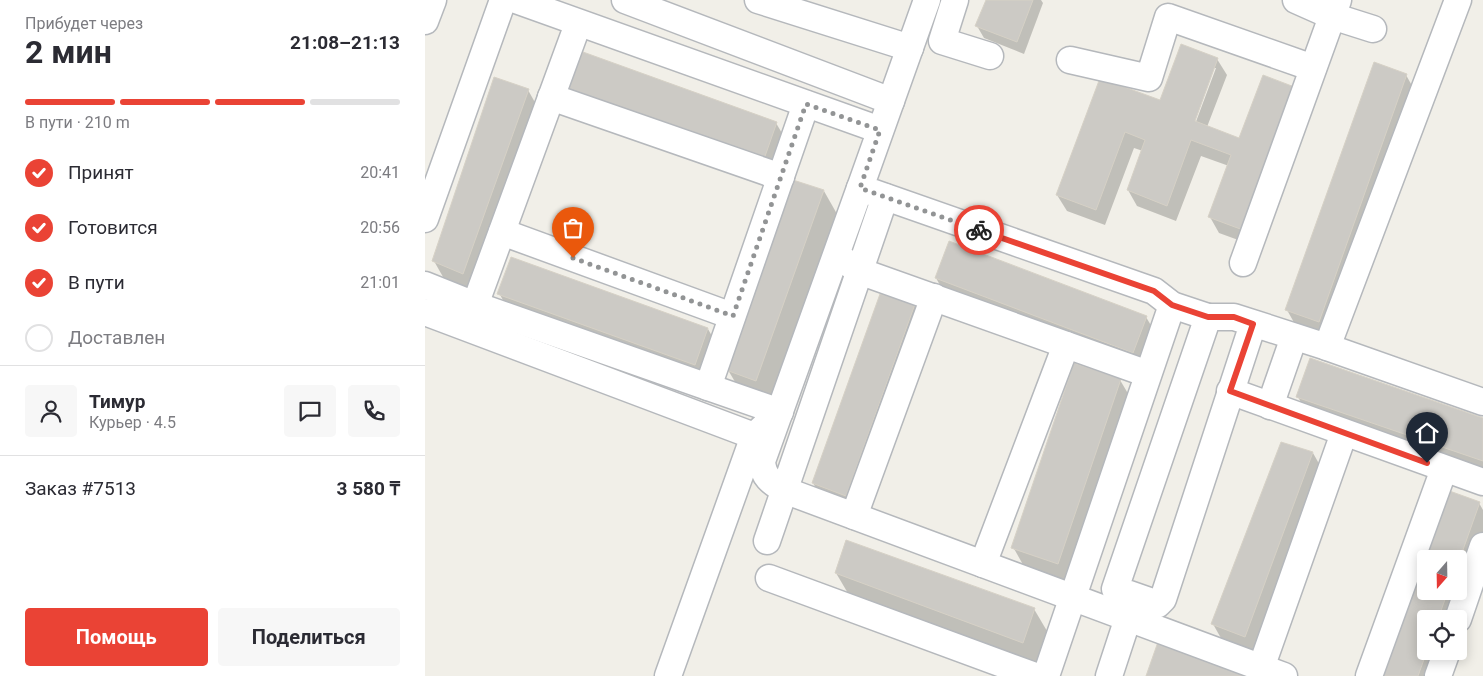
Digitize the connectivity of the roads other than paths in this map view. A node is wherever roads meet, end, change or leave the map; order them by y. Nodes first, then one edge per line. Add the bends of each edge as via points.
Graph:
1 (433, 0) edge
2 (503, 0) edge
3 (516, 0) edge
4 (625, 0) edge
5 (758, 0) edge
6 (927, 0) edge
7 (955, 0) edge
8 (1296, 0) edge
9 (1458, 0) edge
10 (1335, 8) edge
11 (425, 21) edge
12 (578, 24) junction
13 (1373, 29) dead end
14 (910, 48) junction
15 (991, 56) dead end
16 (1070, 60) dead end
17 (1313, 68) junction
18 (551, 97) junction
19 (891, 101) junction
20 (806, 104) junction
21 (880, 130) junction
22 (781, 177) junction
23 (860, 188) junction
24 (885, 197) junction
25 (425, 219) edge
26 (502, 232) junction
27 (836, 255) junction
28 (1243, 264) dead end
29 (859, 271) junction
30 (425, 286) edge
31 (934, 297) junction
32 (475, 304) junction
33 (1172, 305) junction
34 (425, 312) edge
35 (733, 316) junction
36 (1208, 317) junction
37 (1253, 324) junction
38 (1294, 337) junction
39 (1066, 345) junction
40 (1327, 347) junction
41 (1148, 374) junction
42 (708, 387) junction
43 (1230, 391) junction
44 (1483, 402) edge
45 (1270, 406) junction
46 (779, 412) junction
47 (1344, 433) junction
48 (753, 436) junction
49 (1444, 469) junction
50 (1483, 482) edge
51 (784, 490) junction
52 (854, 516) junction
53 (767, 541) dead end
54 (1483, 546) edge
55 (983, 564) junction
56 (769, 578) dead end
57 (1075, 586) junction
58 (1115, 589) junction
59 (1461, 610) edge
60 (1128, 618) junction
61 (1444, 660) edge
62 (1272, 672) edge
63 (668, 676) edge
64 (1035, 676) edge
65 (1046, 676) edge
66 (1109, 676) edge
67 (1369, 676) edge
68 (1438, 676) edge

1 - 11 lane
2 - 25 lane
3 - 12 lane
4 - 19 lane
5 - 14 lane
6 - 14 lane
7 - 15 lane via 942,41
8 - 10 lane
9 - 40 lane
10 - 13 lane
10 - 17 lane
12 - 18 lane
12 - 20 lane
14 - 19 lane
16 - 17 lane via 1149,78 1168,17
17 - 28 lane
18 - 22 lane
18 - 26 lane
19 - 21 lane
20 - 21 lane
20 - 22 lane
21 - 23 lane
22 - 35 lane
23 - 24 lane
23 - 27 lane
24 - 29 lane
24 - 33 lane via 1154,291
26 - 32 lane
26 - 35 lane
27 - 29 lane
27 - 46 lane
29 - 31 lane
29 - 51 lane
30 - 32 lane
31 - 39 lane
31 - 52 lane
32 - 42 lane
33 - 36 lane
33 - 41 lane
34 - 48 lane
35 - 42 lane
36 - 37 lane via 1234,317
36 - 58 lane
37 - 38 lane
37 - 43 lane
38 - 40 lane
38 - 45 lane
39 - 41 lane
39 - 55 lane
40 - 44 lane
41 - 57 lane
42 - 46 lane
43 - 45 lane
43 - 58 lane via 1163,599 1158,604 1151,603
45 - 47 lane
46 - 48 lane
46 - 51 lane via 763,461 763,471 769,481
47 - 49 lane
47 - 62 lane
48 - 63 lane
49 - 50 lane
49 - 67 lane
51 - 52 lane
51 - 53 lane
52 - 55 lane
54 - 59 lane
55 - 57 lane
56 - 64 lane
57 - 58 lane
57 - 60 lane
57 - 65 lane
60 - 62 lane
60 - 66 lane
61 - 68 lane

